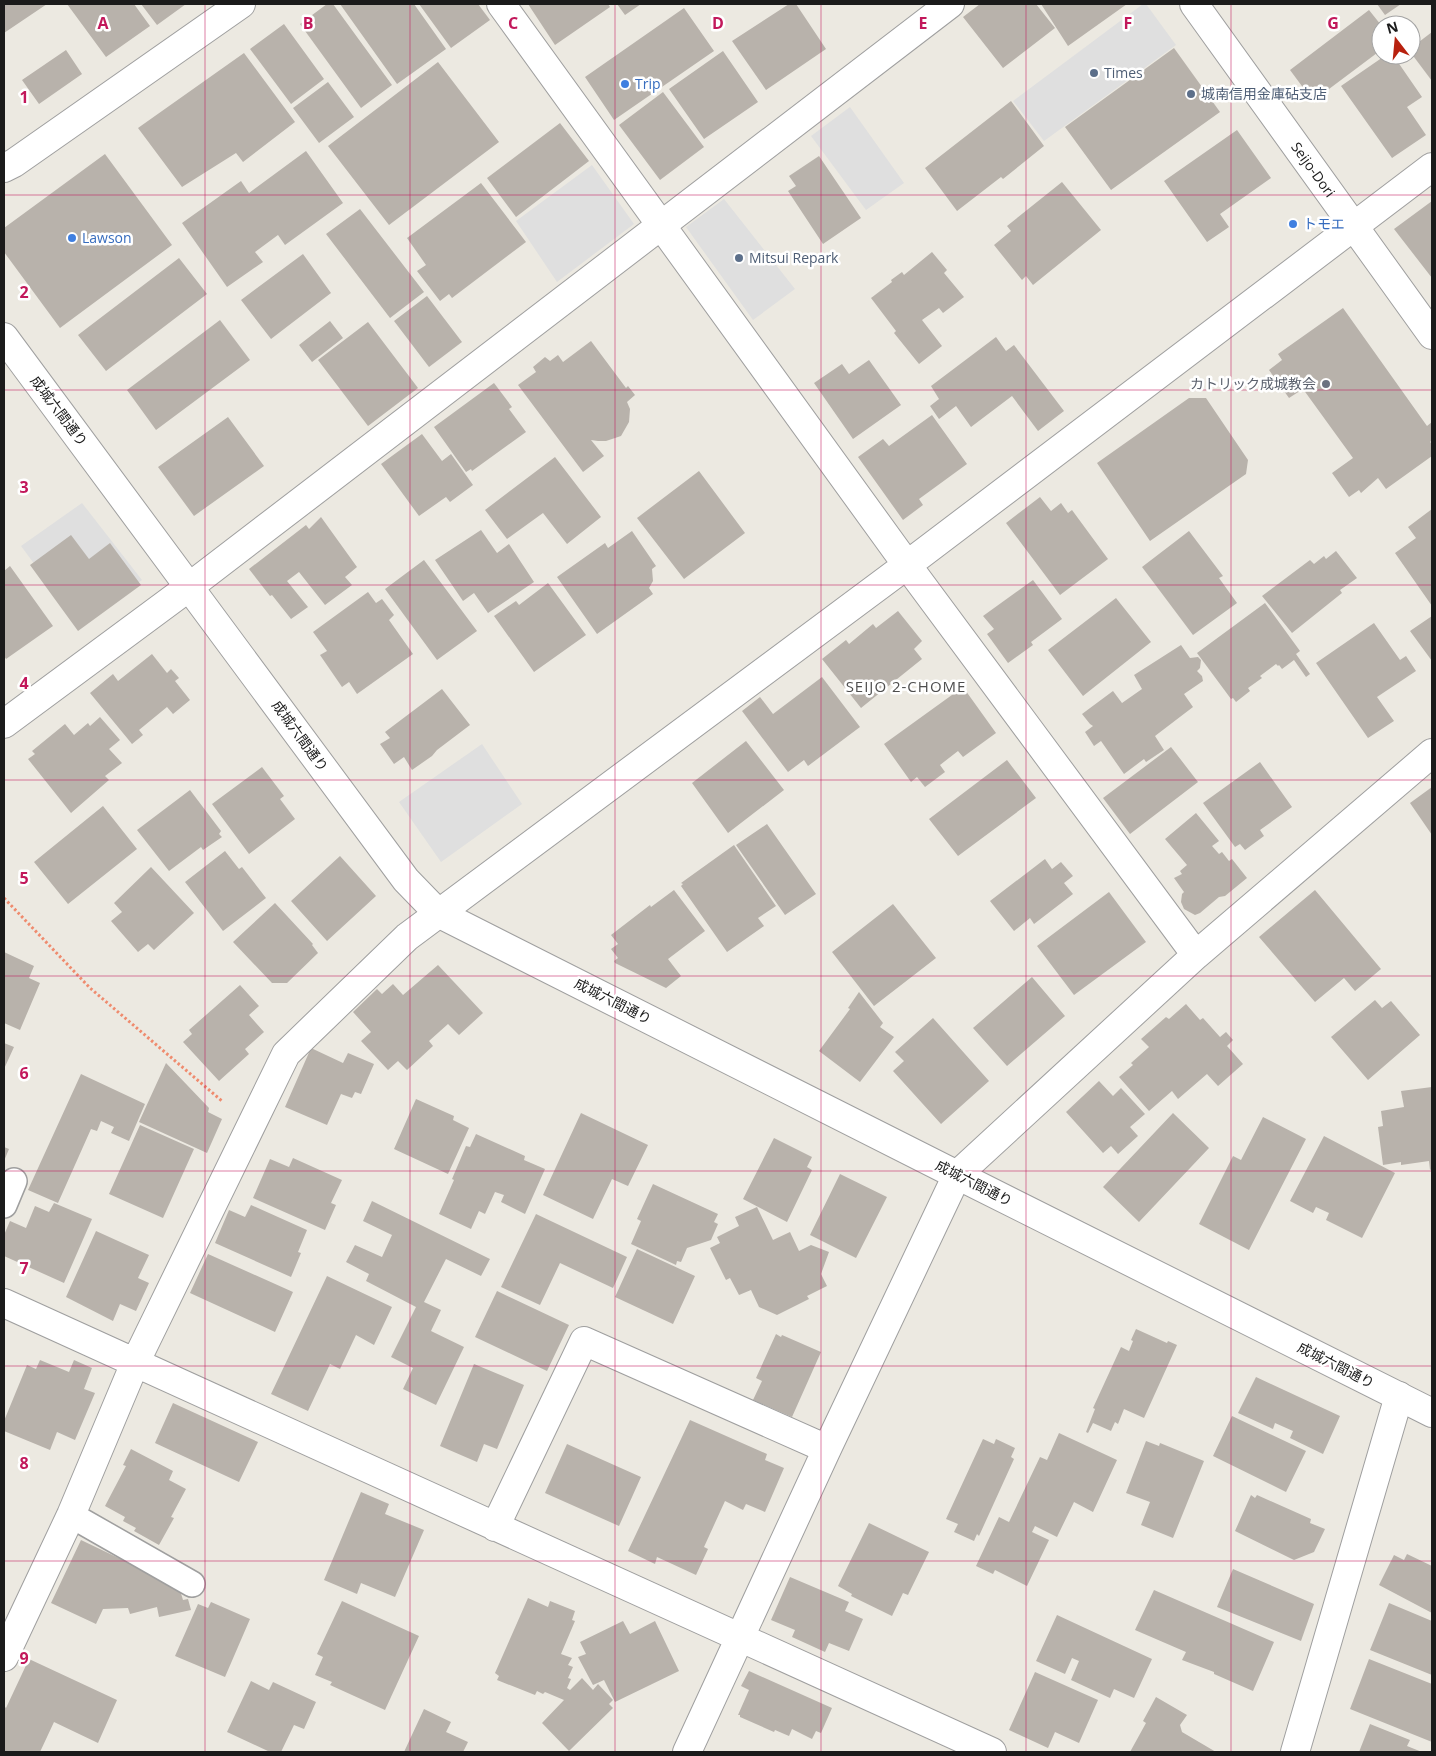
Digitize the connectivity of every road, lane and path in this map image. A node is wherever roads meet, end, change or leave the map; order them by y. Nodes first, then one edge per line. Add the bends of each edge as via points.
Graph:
1 (241, 4) edge
2 (501, 4) edge
3 (950, 4) edge
4 (1194, 4) edge
5 (1432, 167) edge
6 (4, 168) edge
7 (661, 224) junction
8 (1354, 227) junction
9 (1432, 335) edge
10 (4, 337) edge
11 (907, 565) junction
12 (189, 587) junction
13 (4, 724) edge
14 (1432, 753) edge
15 (4, 898) edge
16 (438, 913) junction
17 (1196, 955) junction
18 (262, 1104) junction
19 (957, 1175) junction
20 (14, 1181) dead end
21 (4, 1205) edge
22 (4, 1303) edge
23 (135, 1363) junction
24 (1399, 1396) junction
25 (1432, 1413) edge
26 (827, 1449) junction
27 (71, 1515) junction
28 (495, 1527) junction
29 (192, 1584) dead end
30 (740, 1637) junction
31 (4, 1657) edge
32 (687, 1752) edge
33 (992, 1752) edge
34 (1295, 1752) edge

1 - 6 street
2 - 7 street
3 - 7 street
4 - 8 street, Seijo-Dori
5 - 8 street
7 - 11 street
7 - 12 street
8 - 9 street, Seijo-Dori
8 - 11 street
10 - 12 street, 成城六間通り
11 - 16 street
11 - 17 street
12 - 13 street
12 - 16 street, 成城六間通り via 406,880
14 - 17 street
15 - 18 path via 90,988 222,1101
16 - 18 street via 407,937 286,1054
16 - 19 street, 成城六間通り
17 - 19 street
18 - 23 street
19 - 24 street, 成城六間通り
19 - 26 street
20 - 21 lane
22 - 23 street
23 - 27 street
23 - 28 street
24 - 25 street, 成城六間通り
24 - 34 street
26 - 28 street via 584,1341
26 - 30 street
27 - 29 lane
27 - 31 street
28 - 30 street
30 - 32 street
30 - 33 street

